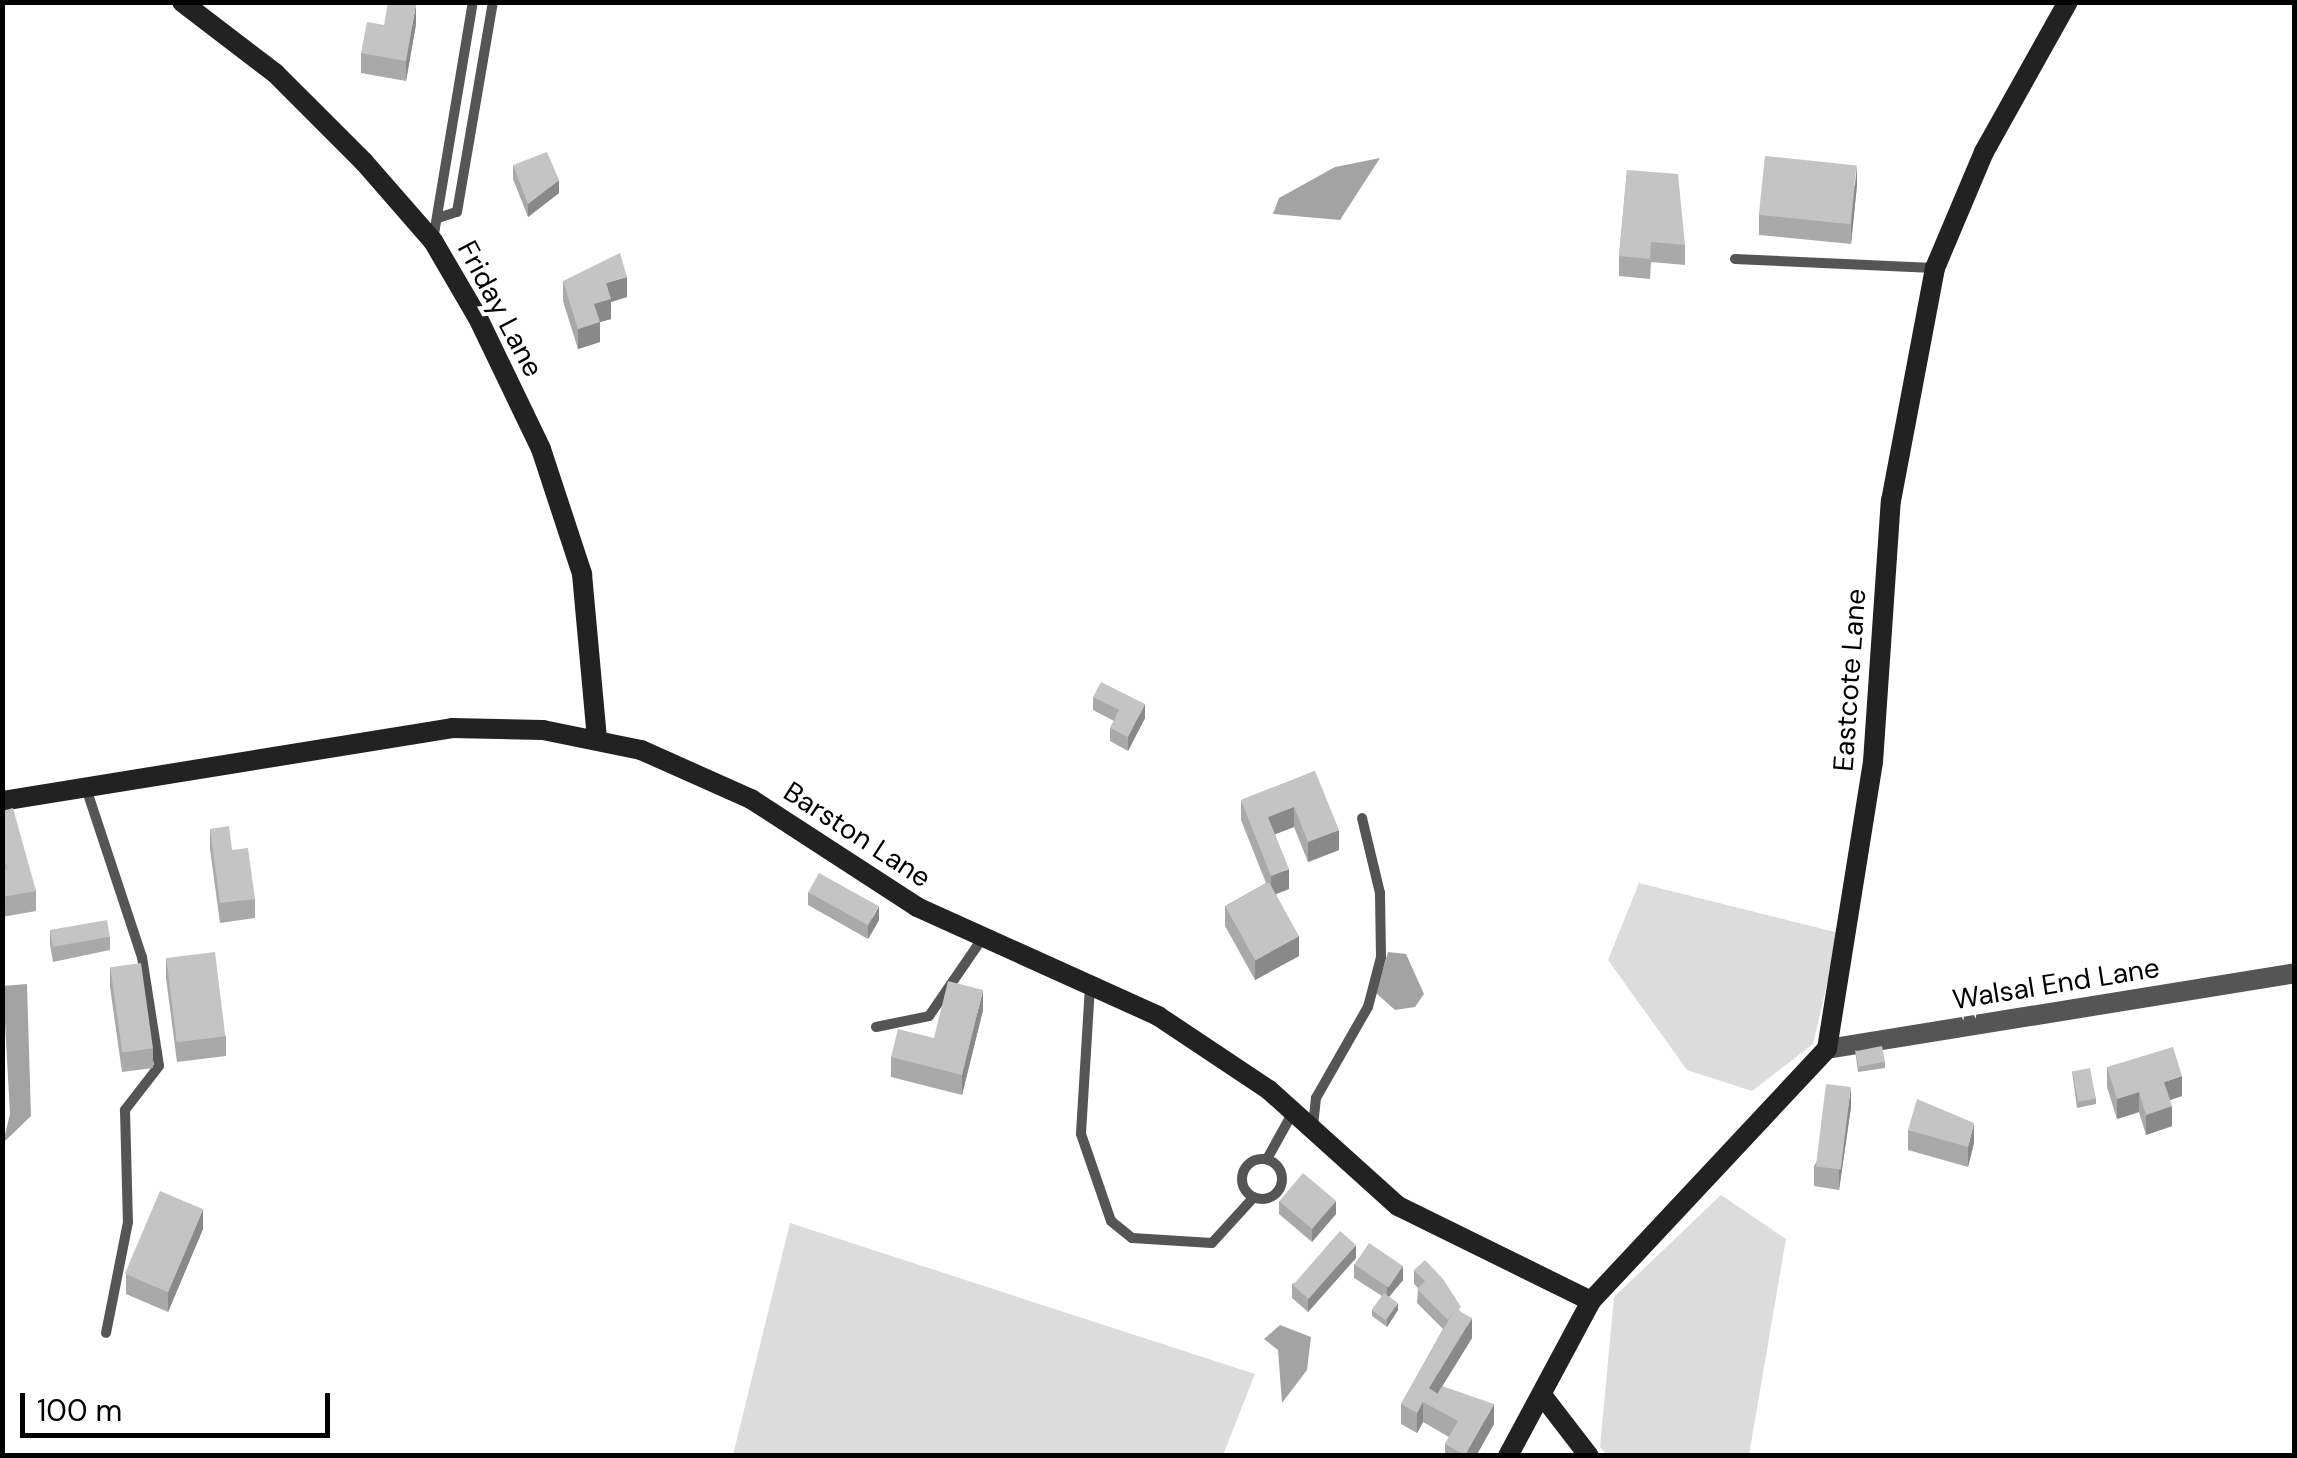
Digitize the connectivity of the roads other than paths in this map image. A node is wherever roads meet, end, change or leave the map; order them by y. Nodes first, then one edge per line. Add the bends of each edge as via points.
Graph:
1 (182, 2) edge
2 (472, 2) edge
3 (493, 2) edge
4 (2068, 2) edge
5 (438, 218) junction
6 (433, 241) junction
7 (1735, 259) dead end
8 (1935, 268) junction
9 (597, 738) junction
10 (86, 787) junction
11 (2, 801) edge
12 (1362, 818) dead end
13 (982, 940) junction
14 (2294, 973) edge
15 (1090, 986) junction
16 (876, 1027) dead end
17 (1826, 1048) junction
18 (1294, 1111) junction
19 (1313, 1127) junction
20 (1267, 1159) junction
21 (1254, 1197) junction
22 (1591, 1301) junction
23 (106, 1333) dead end
24 (1542, 1395) junction
25 (1508, 1456) edge
26 (1589, 1456) edge

1 - 6 street, Friday Lane via 275,73
2 - 5 lane
3 - 5 lane via 456,212
4 - 8 street, Eastcote Lane via 1984,152
5 - 6 lane
6 - 9 street, Friday Lane via 547,467 582,574
7 - 8 lane
8 - 17 street, Eastcote Lane via 1891,501 1873,762
9 - 10 street, Barston Lane via 452,728
9 - 13 street, Barston Lane via 751,799
10 - 11 street, Barston Lane
10 - 23 lane via 122,881 159,1066 125,1110 128,1222
12 - 19 lane via 1380,894 1381,957 1368,1007 1316,1098
13 - 15 street, Barston Lane
13 - 16 lane via 929,1016
14 - 17 street, Walsal End Lane
15 - 18 street, Barston Lane via 1158,1016
15 - 21 lane via 1081,1134 1111,1221 1132,1238 1212,1243
17 - 22 street
18 - 19 street, Barston Lane
18 - 20 lane
19 - 22 street, Barston Lane via 1398,1206
20 - 21 lane via 1244,1169
20 - 21 lane via 1281,1186
22 - 24 street
24 - 25 street
24 - 26 street

